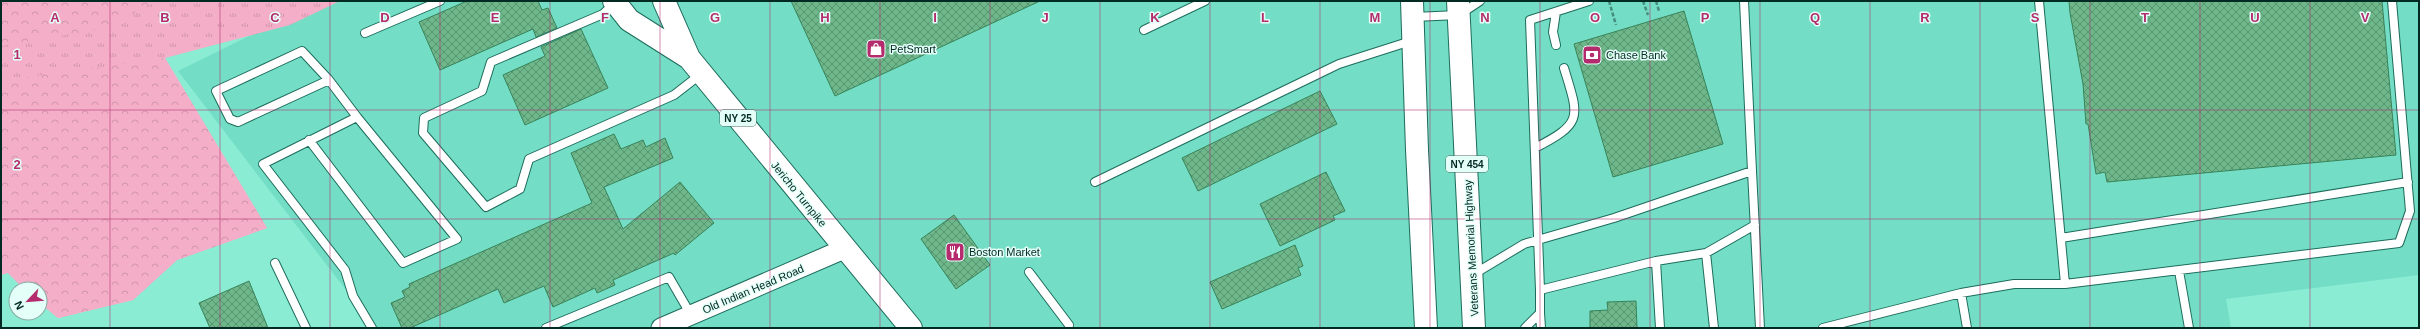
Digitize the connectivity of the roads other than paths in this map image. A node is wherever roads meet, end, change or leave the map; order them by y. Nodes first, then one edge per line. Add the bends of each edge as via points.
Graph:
1 (440, 1) edge
2 (664, 1) edge
3 (1206, 1) edge
4 (1480, 1) edge
5 (1589, 1) edge
6 (1744, 1) edge
7 (2039, 1) edge
8 (2392, 1) edge
9 (615, 2) edge
10 (1458, 8) edge
11 (1413, 9) edge
12 (1556, 12) junction
13 (1144, 30) dead end
14 (365, 33) dead end
15 (1414, 40) junction
16 (1556, 45) dead end
17 (695, 66) junction
18 (1564, 68) dead end
19 (329, 80) junction
20 (357, 117) junction
21 (309, 140) junction
22 (1535, 148) junction
23 (1752, 171) junction
24 (1094, 182) dead end
25 (2408, 182) junction
26 (1755, 225) junction
27 (2061, 238) junction
28 (1538, 240) junction
29 (844, 249) junction
30 (1706, 253) junction
31 (1656, 261) junction
32 (275, 263) dead end
33 (2179, 271) junction
34 (1028, 272) dead end
35 (1473, 275) junction
36 (2065, 284) junction
37 (1540, 290) junction
38 (1961, 293) junction
39 (1540, 313) junction
40 (691, 315) junction
41 (1069, 325) dead end
42 (306, 328) edge
43 (372, 328) edge
44 (546, 328) edge
45 (661, 328) edge
46 (911, 328) edge
47 (1426, 328) edge
48 (1474, 328) edge
49 (1526, 328) edge
50 (1541, 328) edge
51 (1660, 328) edge
52 (1714, 328) edge
53 (1760, 328) edge
54 (1823, 328) edge
55 (1967, 328) edge
56 (2189, 328) edge

1 - 14 lane
2 - 17 main road, Jericho Turnpike / NY 25
3 - 13 lane
4 - 10 lane
5 - 12 lane
6 - 23 lane
7 - 27 lane
8 - 25 lane
9 - 17 main road, Jericho Turnpike / NY 25 via 629,20
9 - 17 lane via 603,14 491,62 482,91 424,118 423,134 486,207 520,189 529,159 674,95
10 - 11 lane
10 - 35 main road, Veterans Memorial Highway / NY 454
11 - 15 main road
12 - 16 lane via 1553,32
12 - 22 lane via 1530,20
15 - 24 lane via 1339,64
15 - 47 main road via 1416,150
17 - 29 main road, Jericho Turnpike / NY 25
18 - 22 lane via 1575,105 1575,117 1570,127 1560,135
19 - 19 lane via 302,51 216,91 230,119 238,122
19 - 20 lane
20 - 21 lane
20 - 21 lane via 457,239 404,263
21 - 43 lane via 263,164 345,270 353,296
22 - 28 lane
23 - 26 lane
23 - 28 lane via 1614,218
25 - 27 lane
25 - 33 lane via 2410,211 2399,242
26 - 30 lane
26 - 53 lane
27 - 36 lane
28 - 35 lane via 1524,244
28 - 37 lane
29 - 40 street, Old Indian Head Road
29 - 46 main road, Jericho Turnpike / NY 25
30 - 31 lane
30 - 52 lane
31 - 37 lane
31 - 51 lane
32 - 42 lane
33 - 36 lane
33 - 56 lane
34 - 41 lane
35 - 48 main road, Veterans Memorial Highway / NY 454
36 - 38 lane via 2014,284
37 - 39 lane
38 - 54 lane
38 - 55 lane
39 - 49 lane
39 - 50 lane
40 - 44 lane via 669,277
40 - 45 street, Old Indian Head Road

